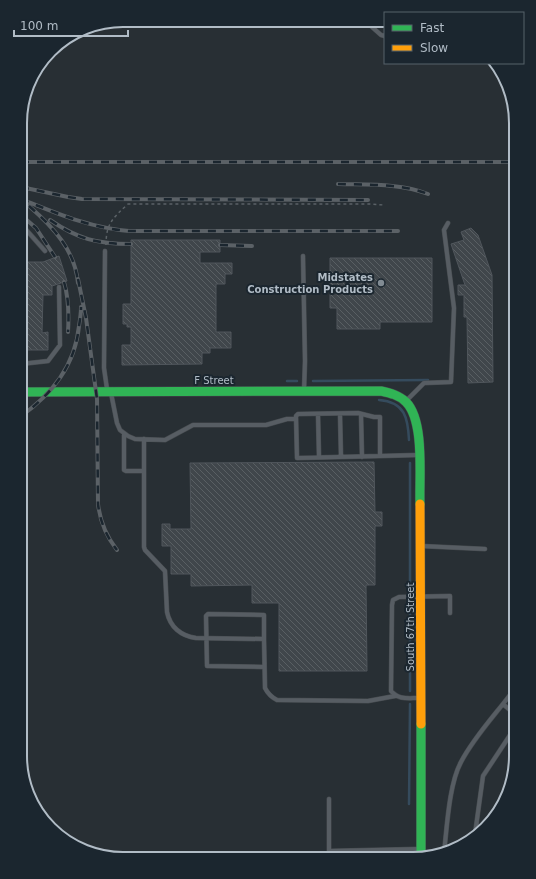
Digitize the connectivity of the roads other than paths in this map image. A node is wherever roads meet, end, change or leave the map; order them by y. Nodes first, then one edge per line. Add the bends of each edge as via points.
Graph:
1 (373, 27) edge
2 (384, 36) edge
3 (448, 223) dead end
4 (27, 231) edge
5 (45, 251) dead end
6 (106, 251) road end
7 (303, 256) dead end
8 (59, 287) dead end
9 (27, 363) edge
10 (304, 391) junction
11 (27, 392) edge
12 (109, 392) junction
13 (406, 401) junction
14 (318, 414) junction
15 (340, 414) junction
16 (361, 414) junction
17 (296, 419) junction
18 (124, 433) junction
19 (144, 440) junction
20 (420, 455) junction
21 (380, 456) junction
22 (319, 457) junction
23 (341, 457) junction
24 (362, 457) junction
25 (144, 471) junction
26 (420, 546) junction
27 (485, 548) dead end
28 (421, 596) junction
29 (450, 613) dead end
30 (206, 638) junction
31 (264, 639) junction
32 (264, 667) junction
33 (395, 696) junction
34 (421, 698) junction
35 (509, 698) edge
36 (504, 705) junction
37 (509, 709) edge
38 (509, 737) edge
39 (329, 799) dead end
40 (476, 828) edge
41 (445, 846) edge
42 (373, 850) joint
43 (421, 851) edge
44 (405, 852) edge

1 - 2 lane
3 - 13 lane via 444,230 454,308 452,382 424,383
4 - 5 lane
6 - 12 lane via 104,368
7 - 10 lane
8 - 9 lane via 60,345 48,361
10 - 12 street, F Street
10 - 13 street, F Street via 381,391 392,393
11 - 12 street, F Street
12 - 18 lane via 117,423
13 - 20 street, South 67th Street via 417,419
14 - 15 lane
14 - 17 lane via 298,414
14 - 22 lane
15 - 16 lane
15 - 23 lane
16 - 21 lane via 380,417
16 - 24 lane
17 - 19 lane via 287,419 266,426 193,425 165,440
17 - 22 lane via 297,458
18 - 19 lane via 135,439
18 - 25 lane via 124,470
19 - 25 lane
20 - 21 lane
20 - 26 street, South 67th Street
21 - 24 lane
22 - 23 lane
23 - 24 lane
25 - 30 lane via 144,547 165,571 168,618 172,626 184,634
26 - 27 lane
26 - 28 street, South 67th Street
28 - 29 lane via 450,596
28 - 33 lane via 399,597 393,600 391,691
28 - 34 street, South 67th Street
30 - 31 lane
30 - 31 lane via 208,614 264,615
30 - 32 lane via 207,666
31 - 32 lane
32 - 33 lane via 265,688 267,693 277,700 368,700
33 - 34 lane
34 - 43 street, South 67th Street
35 - 36 lane
36 - 37 lane
36 - 41 lane via 473,742 461,762 455,777
38 - 40 lane via 483,776
39 - 42 lane via 329,850
42 - 44 lane

